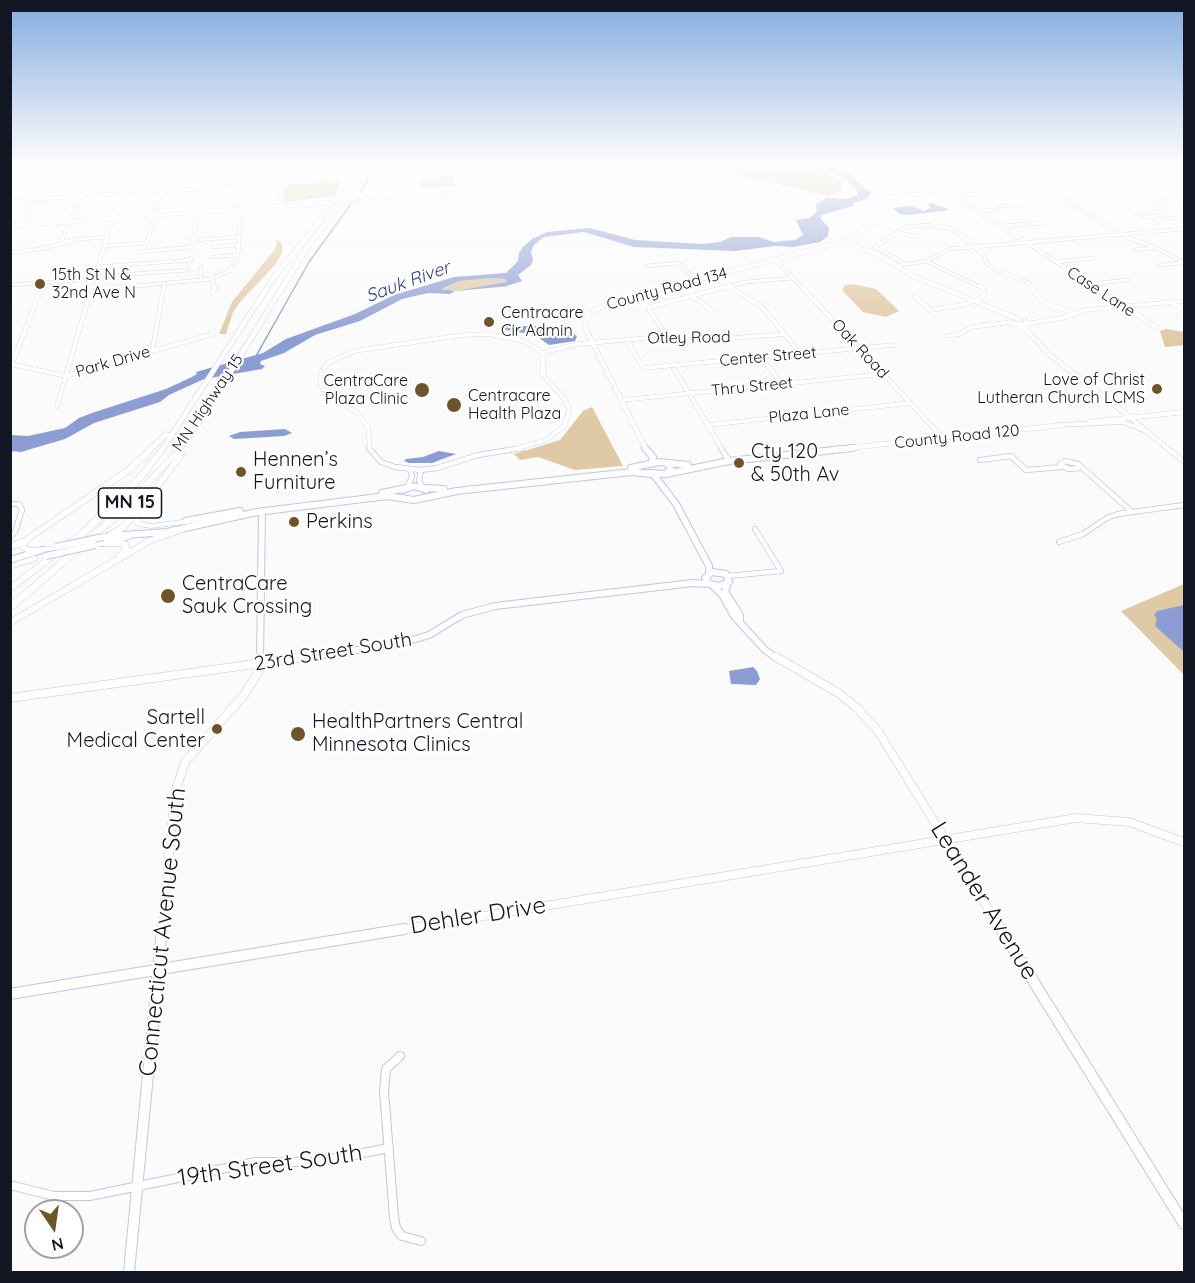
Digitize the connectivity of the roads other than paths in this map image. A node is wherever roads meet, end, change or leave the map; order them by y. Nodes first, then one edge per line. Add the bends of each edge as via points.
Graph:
1 (48, 223) edge
2 (69, 223) edge
3 (111, 223) edge
4 (153, 223) edge
5 (196, 223) edge
6 (240, 223) edge
7 (318, 223) edge
8 (319, 223) edge
9 (324, 223) edge
10 (872, 223) edge
11 (997, 223) edge
12 (1041, 223) dead end
13 (1103, 223) edge
14 (24, 225) joint
15 (10, 226) edge
16 (316, 226) junction
17 (1002, 226) junction
18 (1185, 230) edge
19 (896, 232) junction
20 (861, 233) junction
21 (1123, 235) junction
22 (106, 237) junction
23 (239, 237) junction
24 (918, 237) dead end
25 (193, 240) junction
26 (67, 242) junction
27 (1027, 243) junction
28 (841, 244) junction
29 (850, 244) junction
30 (238, 245) junction
31 (104, 246) junction
32 (973, 247) junction
33 (1156, 248) junction
34 (1134, 250) dead end
35 (139, 252) dead end
36 (10, 253) edge
37 (238, 255) junction
38 (1093, 258) dead end
39 (776, 260) junction
40 (926, 261) junction
41 (890, 262) junction
42 (1056, 262) junction
43 (1184, 263) edge
44 (906, 264) junction
45 (1159, 265) dead end
46 (646, 266) dead end
47 (895, 266) junction
48 (97, 267) junction
49 (201, 267) dead end
50 (94, 278) junction
51 (793, 278) junction
52 (211, 279) junction
53 (200, 280) junction
54 (1128, 280) dead end
55 (695, 281) junction
56 (44, 282) junction
57 (165, 284) junction
58 (1090, 284) junction
59 (10, 285) edge
60 (730, 287) junction
61 (90, 290) junction
62 (650, 292) junction
63 (213, 293) dead end
64 (914, 296) dead end
65 (692, 297) junction
66 (975, 300) junction
67 (1185, 301) edge
68 (1171, 302) junction
69 (666, 303) junction
70 (1124, 307) junction
71 (1185, 310) edge
72 (1074, 313) junction
73 (712, 315) dead end
74 (1019, 323) junction
75 (983, 326) joint
76 (1157, 328) dead end
77 (213, 331) dead end
78 (785, 334) junction
79 (666, 336) junction
80 (946, 336) dead end
81 (627, 340) junction
82 (593, 343) junction
83 (894, 345) dead end
84 (859, 348) junction
85 (152, 352) junction
86 (542, 354) junction
87 (801, 354) junction
88 (761, 357) junction
89 (11, 364) edge
90 (672, 365) junction
91 (883, 374) junction
92 (66, 376) junction
93 (782, 384) junction
94 (201, 392) junction
95 (689, 393) junction
96 (622, 400) junction
97 (910, 404) junction
98 (57, 406) dead end
99 (1185, 411) edge
100 (1133, 417) junction
101 (202, 418) junction
102 (708, 425) junction
103 (1058, 425) junction
104 (1145, 431) junction
105 (943, 438) junction
106 (644, 444) junction
107 (1185, 455) edge
108 (980, 460) dead end
109 (729, 461) junction
110 (1185, 462) edge
111 (650, 464) junction
112 (667, 464) junction
113 (1062, 467) junction
114 (1080, 468) junction
115 (410, 469) junction
116 (421, 470) junction
117 (653, 474) junction
118 (666, 474) junction
119 (406, 488) junction
120 (423, 488) junction
121 (404, 498) junction
122 (420, 498) junction
123 (10, 504) edge
124 (676, 504) junction
125 (1185, 505) edge
126 (141, 507) junction
127 (1131, 511) junction
128 (262, 512) junction
129 (190, 521) junction
130 (183, 529) junction
131 (755, 529) dead end
132 (138, 534) junction
133 (10, 537) edge
134 (29, 537) junction
135 (101, 541) junction
136 (1059, 542) dead end
137 (10, 549) edge
138 (701, 550) junction
139 (50, 551) junction
140 (34, 558) junction
141 (10, 560) edge
142 (106, 565) junction
143 (10, 567) edge
144 (708, 574) junction
145 (727, 579) junction
146 (710, 584) junction
147 (649, 587) junction
148 (10, 590) edge
149 (10, 608) edge
150 (740, 620) junction
151 (10, 623) edge
152 (260, 663) junction
153 (10, 698) edge
154 (946, 840) junction
155 (1185, 842) edge
156 (157, 968) junction
157 (10, 994) edge
158 (400, 1056) dead end
159 (389, 1148) junction
160 (10, 1185) edge
161 (136, 1187) junction
162 (1180, 1210) edge
163 (1185, 1224) edge
164 (421, 1240) dead end
165 (129, 1272) edge

1 - 14 street
2 - 26 street via 62,239
3 - 22 street
4 - 31 street via 147,243
5 - 25 street
6 - 23 street
7 - 16 highway
8 - 16 highway, MN Highway 15 / MN 15
9 - 101 highway, MN Highway 15 / MN 15
10 - 20 street, County Road 134
11 - 17 street, Case Lane
12 - 17 street
13 - 21 street
14 - 15 street
16 - 94 highway, MN Highway 15 / MN 15 via 275,276
17 - 27 street, Case Lane
18 - 21 street
19 - 24 street
19 - 32 street via 939,224 956,231
19 - 44 street via 875,246
20 - 28 street, County Road 134
20 - 29 street, County Road 134
21 - 27 street
21 - 33 street
22 - 26 street
22 - 31 street
23 - 25 street
23 - 30 street
25 - 35 street via 192,247
26 - 36 street
27 - 32 street
27 - 42 street, Case Lane
28 - 29 street
28 - 39 street, County Road 134
28 - 41 street
29 - 41 street
30 - 37 street
30 - 37 street via 212,252
31 - 48 street
32 - 40 street via 945,250
32 - 72 street via 992,268 1032,285 1042,302
33 - 34 street
33 - 43 street
37 - 52 street via 229,271
38 - 42 street
39 - 51 street, Oak Road
39 - 55 street, County Road 134
40 - 44 street
40 - 66 street via 983,287 983,297
41 - 47 street
42 - 58 street, Case Lane
43 - 45 street
44 - 47 street
46 - 55 street via 680,263
47 - 66 street
48 - 50 street
48 - 50 street via 191,259 187,270
49 - 53 street
50 - 56 street
50 - 61 street
51 - 60 street
51 - 84 street, Oak Road
52 - 53 street
52 - 63 street via 216,288
53 - 57 street
54 - 58 street
55 - 62 street, County Road 134
56 - 59 street
56 - 89 street
57 - 61 street
57 - 85 street
58 - 70 street, Case Lane
60 - 65 street
60 - 78 street via 762,307
61 - 92 street
62 - 69 street
62 - 82 street, County Road 134 via 609,303 590,313 585,323
64 - 66 street via 930,310
65 - 69 street
65 - 73 street via 705,304
66 - 74 street
67 - 68 street
68 - 70 street
68 - 71 street
69 - 79 street via 649,309
70 - 72 street
70 - 76 street, Case Lane
72 - 74 street
74 - 75 street
74 - 100 street via 1050,355
75 - 80 street
77 - 85 street, Park Drive
78 - 79 street, Otley Road via 734,338
78 - 87 street
79 - 81 street, Otley Road
81 - 82 street, Otley Road
81 - 90 street, Center Street via 643,368
82 - 86 street, Otley Road
82 - 96 street, County Road 134
83 - 84 street, Center Street
84 - 87 street, Center Street
84 - 91 street, Oak Road
85 - 92 street, Park Drive
86 - 115 street via 516,339 471,334 366,347 328,363 321,372 320,384 359,414 368,427 373,455 388,465
86 - 116 street via 543,375 569,409 567,421 558,432 531,446
87 - 88 street, Center Street
88 - 90 street, Center Street
88 - 93 street
89 - 92 street, Park Drive
90 - 95 street
91 - 93 street, Thru Street
91 - 97 street, Oak Road
92 - 98 street
93 - 95 street, Thru Street
94 - 134 highway via 139,462
94 - 148 highway, MN Highway 15 / MN 15 via 139,478 82,534
95 - 96 street, Thru Street
95 - 102 street
96 - 106 street, County Road 134
97 - 102 street, Plaza Lane
97 - 105 street, Oak Road
99 - 100 street, County Road 120
100 - 103 street, County Road 120
100 - 104 main road
100 - 107 main road
101 - 126 highway via 186,447
101 - 149 highway, MN Highway 15 / MN 15 via 166,465 123,510
102 - 109 street
103 - 104 main road via 1124,422
103 - 105 street, County Road 120
104 - 110 main road
105 - 109 street, County Road 120
106 - 111 street, County Road 134 via 653,459
106 - 112 street, County Road 134
108 - 113 street via 1011,456 1026,470
109 - 112 street, County Road 120
109 - 118 street, County Road 120
111 - 112 street, County Road 120
111 - 117 street, County Road 134 via 646,470
111 - 120 street via 578,475
112 - 118 street via 671,469
113 - 114 street
113 - 114 street via 1060,462 1070,461
114 - 127 street
115 - 116 street
115 - 119 street via 412,477
116 - 120 street via 418,481
117 - 118 street, County Road 120
117 - 122 street via 631,472 457,490
117 - 124 street, Leander Avenue
118 - 124 street, Leander Avenue
119 - 120 street
119 - 121 street via 400,494
119 - 129 street
120 - 122 street via 426,493
121 - 122 street
121 - 128 street via 387,496
123 - 133 street via 22,507
124 - 138 street, Leander Avenue
125 - 127 street
126 - 129 highway via 136,519 144,525
126 - 135 highway via 122,528
127 - 136 street via 1107,518 1083,534
128 - 130 street
128 - 152 street, Connecticut Avenue South
129 - 132 street
130 - 132 street
130 - 142 highway via 156,537
131 - 145 street via 781,571
132 - 135 street
134 - 137 highway
134 - 139 highway via 21,546 23,549
135 - 139 street, bridge
135 - 139 street, bridge
135 - 142 highway via 126,545 123,553
138 - 144 street, Leander Avenue via 709,566
138 - 145 street, Leander Avenue
139 - 140 street
139 - 141 street
140 - 141 street
140 - 143 highway
142 - 151 highway
144 - 145 street, 23rd Street South
144 - 146 street, Leander Avenue via 705,578
144 - 147 street, 23rd Street South
145 - 146 street, 23rd Street South via 719,586
145 - 150 street, Leander Avenue via 725,591
146 - 147 street, 23rd Street South
146 - 150 street, Leander Avenue
147 - 152 street, 23rd Street South via 483,608 410,642
150 - 154 street, Leander Avenue via 765,650 837,692 869,719
152 - 153 street, 23rd Street South
152 - 156 street, Connecticut Avenue South via 244,695 197,746 179,777
154 - 155 street, Dehler Drive via 1076,818 1129,822
154 - 156 street, Dehler Drive
154 - 162 street, Leander Avenue
156 - 157 street, Dehler Drive
156 - 161 street, Connecticut Avenue South
158 - 159 street via 386,1069
159 - 161 street, 19th Street South via 317,1162 256,1162
159 - 164 street via 396,1228 402,1236
160 - 161 street, 19th Street South via 70,1197
161 - 165 street, Connecticut Avenue South
162 - 163 street, Leander Avenue

